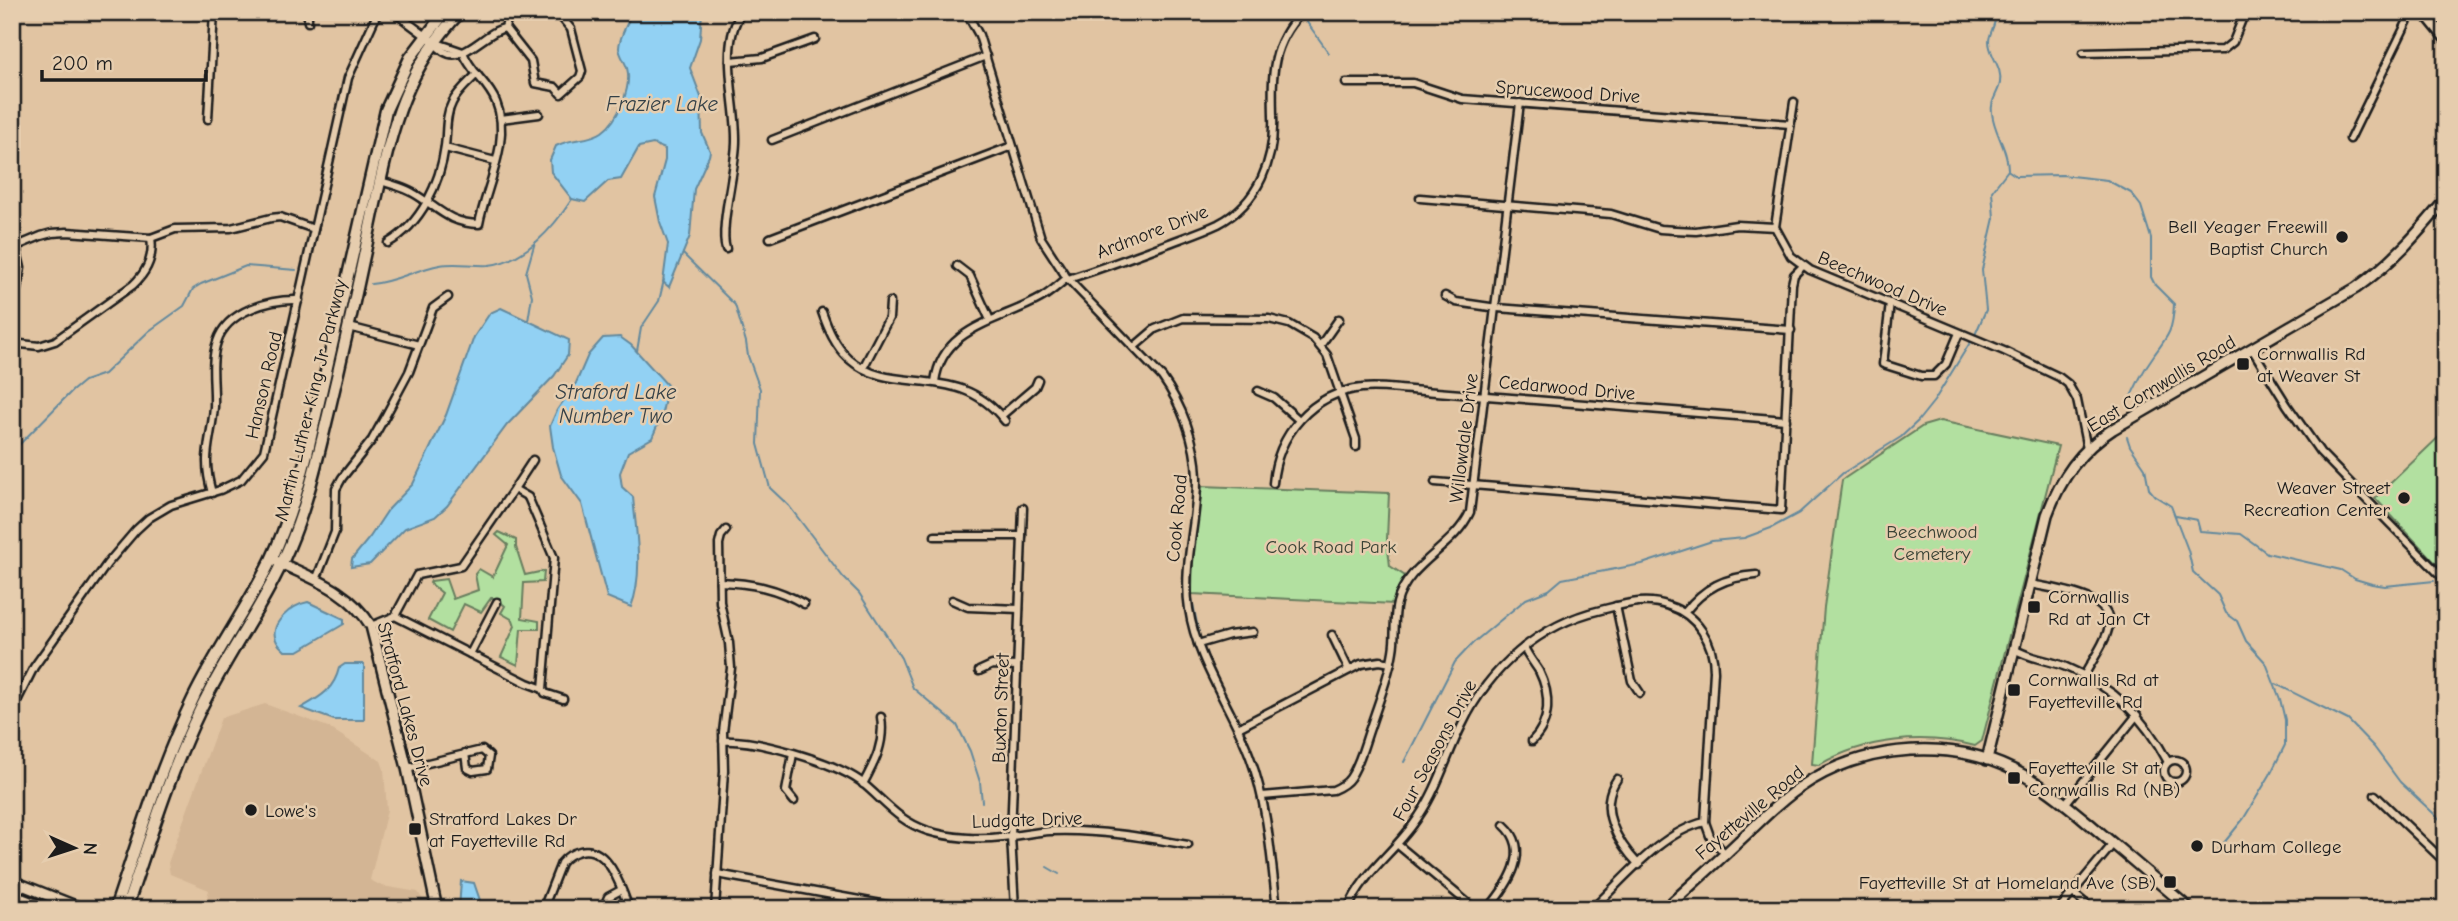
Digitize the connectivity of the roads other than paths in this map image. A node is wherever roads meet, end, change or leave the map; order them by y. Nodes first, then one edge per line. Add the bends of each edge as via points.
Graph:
1 (214, 12) edge
2 (308, 12) edge
3 (378, 12) edge
4 (394, 12) edge
5 (444, 12) edge
6 (460, 12) edge
7 (509, 12) edge
8 (557, 12) edge
9 (741, 12) edge
10 (966, 12) edge
11 (1302, 12) edge
12 (2245, 12) edge
13 (2412, 12) edge
14 (2424, 12) edge
15 (307, 22) dead end
16 (505, 28) junction
17 (430, 39) junction
18 (815, 39) dead end
19 (2446, 39) edge
20 (463, 52) junction
21 (2083, 52) dead end
22 (986, 56) junction
23 (730, 61) junction
24 (477, 74) junction
25 (1346, 83) dead end
26 (1794, 102) dead end
27 (1520, 103) junction
28 (539, 114) dead end
29 (208, 119) dead end
30 (501, 119) junction
31 (1790, 124) junction
32 (2350, 139) dead end
33 (772, 140) dead end
34 (1012, 146) junction
35 (445, 148) junction
36 (495, 161) junction
37 (381, 181) junction
38 (1420, 198) dead end
39 (2446, 199) edge
40 (426, 202) junction
41 (1508, 205) junction
42 (1775, 227) junction
43 (314, 229) junction
44 (150, 238) junction
45 (770, 238) dead end
46 (388, 243) dead end
47 (14, 247) edge
48 (726, 249) dead end
49 (957, 266) dead end
50 (1803, 266) junction
51 (1067, 279) junction
52 (1445, 296) dead end
53 (449, 297) dead end
54 (299, 300) junction
55 (890, 303) dead end
56 (1890, 303) junction
57 (1496, 307) junction
58 (822, 312) dead end
59 (12, 315) edge
60 (1339, 319) dead end
61 (990, 320) junction
62 (349, 327) junction
63 (1791, 330) junction
64 (1959, 333) junction
65 (12, 343) edge
66 (419, 345) junction
67 (1320, 345) junction
68 (1134, 347) junction
69 (2252, 349) junction
70 (863, 368) junction
71 (1038, 380) dead end
72 (935, 382) junction
73 (1258, 391) dead end
74 (1340, 393) junction
75 (1485, 396) junction
76 (1299, 420) junction
77 (1786, 420) junction
78 (1356, 447) dead end
79 (2087, 449) junction
80 (533, 460) dead end
81 (1435, 482) dead end
82 (1273, 483) dead end
83 (1474, 485) junction
84 (514, 489) junction
85 (212, 492) junction
86 (1023, 508) dead end
87 (726, 530) dead end
88 (935, 536) dead end
89 (1022, 536) junction
90 (277, 561) junction
91 (1756, 575) dead end
92 (316, 580) junction
93 (2446, 581) edge
94 (720, 582) junction
95 (2031, 584) junction
96 (952, 600) dead end
97 (497, 602) dead end
98 (804, 604) dead end
99 (1616, 606) junction
100 (1019, 609) junction
101 (1685, 612) junction
102 (395, 616) junction
103 (371, 626) junction
104 (1253, 632) dead end
105 (1332, 635) dead end
106 (1198, 644) junction
107 (1524, 647) junction
108 (2014, 649) junction
109 (470, 654) junction
110 (1391, 663) junction
111 (1017, 666) junction
112 (1349, 670) junction
113 (979, 671) dead end
114 (2084, 676) junction
115 (544, 689) junction
116 (1640, 693) dead end
117 (563, 699) dead end
118 (2137, 715) junction
119 (881, 717) dead end
120 (1238, 728) junction
121 (723, 741) junction
122 (1532, 741) dead end
123 (12, 746) edge
124 (465, 752) dead end
125 (793, 754) junction
126 (1987, 760) junction
127 (2168, 762) dead end
128 (407, 768) junction
129 (1617, 779) dead end
130 (863, 784) junction
131 (2375, 795) dead end
132 (1262, 796) junction
133 (794, 802) dead end
134 (2065, 804) junction
135 (1705, 822) junction
136 (1503, 825) dead end
137 (1011, 836) junction
138 (2113, 844) junction
139 (1188, 845) dead end
140 (1398, 845) junction
141 (1725, 854) junction
142 (2446, 863) edge
143 (1639, 865) junction
144 (717, 874) junction
145 (12, 881) edge
146 (621, 890) junction
147 (2073, 893) junction
148 (12, 895) edge
149 (48, 909) edge
150 (83, 909) edge
151 (115, 909) edge
152 (127, 909) edge
153 (437, 909) edge
154 (543, 909) edge
155 (603, 909) edge
156 (629, 909) edge
157 (715, 909) edge
158 (909, 909) edge
159 (1015, 909) edge
160 (1277, 909) edge
161 (1348, 909) edge
162 (1475, 909) edge
163 (1488, 909) edge
164 (1592, 909) edge
165 (1665, 909) edge
166 (2059, 909) edge
167 (2092, 909) edge
168 (2190, 909) edge

1 - 29 street
2 - 15 street
3 - 43 street, Hanson Road via 348,78
4 - 17 street
5 - 17 main road, Martin Luther King Jr Parkway
6 - 17 main road, Martin Luther King Jr Parkway
7 - 16 street
8 - 16 street via 571,29 582,71 561,94 555,87 535,83 531,61
9 - 23 street via 732,32
10 - 22 street, Cook Road
11 - 51 street, Ardmore Drive via 1277,49 1272,149 1268,168 1246,201 1217,225
12 - 21 street via 2233,42 2223,50
13 - 32 street
14 - 19 street
16 - 20 street
17 - 20 street via 451,54
17 - 37 main road, Martin Luther King Jr Parkway via 389,138
17 - 90 main road, Martin Luther King Jr Parkway via 410,58 386,110 301,477
18 - 23 street via 762,58
20 - 24 street
22 - 33 street
22 - 34 street, Cook Road
23 - 48 street via 736,144
24 - 30 street via 493,94
24 - 35 street via 452,103
25 - 27 street, Sprucewood Drive via 1413,83 1462,99
26 - 31 street
27 - 31 street, Sprucewood Drive
27 - 41 street, Willowdale Drive
28 - 30 street
30 - 36 street
31 - 42 street
34 - 45 street
34 - 51 street, Cook Road via 1041,239
35 - 36 street
35 - 40 street
36 - 40 street via 479,224 454,220
37 - 40 street
37 - 62 main road, Martin Luther King Jr Parkway
38 - 41 street
39 - 69 street, East Cornwallis Road via 2385,267
40 - 46 street via 412,224
41 - 42 street via 1611,214 1660,229
41 - 57 street, Willowdale Drive
42 - 50 street, Beechwood Drive via 1787,251
43 - 44 street via 271,218 231,228 175,229
43 - 54 street, Hanson Road
44 - 47 street via 67,232
44 - 65 street via 151,258 134,285 55,341 39,346
47 - 59 street via 21,268
49 - 61 street via 970,276
50 - 56 street, Beechwood Drive
50 - 63 street via 1792,279
51 - 61 street, Ardmore Drive via 1042,298
51 - 68 street, Cook Road
52 - 57 street via 1456,302
53 - 66 street via 433,308
54 - 85 street, Hanson Road via 264,452 241,480
54 - 85 street via 269,302 247,312 235,318 217,340 206,460
55 - 70 street via 888,318
56 - 64 street, Beechwood Drive
56 - 64 street via 1884,365 1934,376 1946,364
57 - 63 street
57 - 75 street, Willowdale Drive
58 - 70 street via 837,345
60 - 67 street
61 - 72 street, Ardmore Drive via 952,345 941,360
62 - 66 street
62 - 90 main road, Martin Luther King Jr Parkway via 306,501
63 - 77 street
64 - 79 street, Beechwood Drive via 2065,382 2077,400
66 - 92 street via 372,440 336,489 335,532
67 - 68 street via 1299,328 1279,321 1194,317 1164,324
67 - 74 street
68 - 106 street, Cook Road via 1173,394 1192,446 1196,489 1187,587
69 - 79 street, East Cornwallis Road via 2113,429
69 - 93 street via 2310,439
70 - 72 street
71 - 72 street via 1003,418 967,390
73 - 76 street via 1274,398
74 - 75 street, Cedarwood Drive via 1373,388
74 - 76 street, Cedarwood Drive
74 - 78 street
75 - 77 street, Cedarwood Drive
75 - 83 street, Willowdale Drive
76 - 82 street, Cedarwood Drive via 1280,449
77 - 83 street via 1781,510
79 - 95 street, East Cornwallis Road via 2070,468 2054,499
80 - 84 street
81 - 83 street
83 - 110 street, Willowdale Drive via 1465,523 1411,575 1402,590
84 - 102 street via 461,566 417,575
84 - 115 street via 528,497 554,558
85 - 123 street, Hanson Road via 159,511 107,564 23,685 15,708
86 - 89 street, Buxton Street
87 - 94 street via 719,544
88 - 89 street
89 - 100 street, Buxton Street
90 - 92 street, Stratford Lakes Drive
90 - 151 main road, Martin Luther King Jr Parkway via 206,674 178,730
90 - 152 main road, Martin Luther King Jr Parkway via 264,598 190,733 165,792
91 - 101 street via 1716,583
92 - 103 street, Stratford Lakes Drive via 344,595
94 - 98 street via 764,586
94 - 121 street via 731,658
95 - 108 street, East Cornwallis Road
95 - 114 street via 2101,603 2106,610 2109,626
96 - 100 street via 968,607
97 - 109 street
99 - 101 street, Four Seasons Drive via 1651,601
99 - 107 street, Four Seasons Drive via 1570,620
99 - 116 street via 1632,681
100 - 111 street, Buxton Street
101 - 135 street via 1703,632 1714,664
102 - 103 street
102 - 109 street
103 - 128 street, Stratford Lakes Drive
104 - 106 street
105 - 112 street
106 - 120 street, Cook Road
107 - 122 street via 1539,672 1547,700 1542,731
107 - 140 street, Four Seasons Drive via 1478,696 1426,806
108 - 114 street
108 - 126 street, East Cornwallis Road
109 - 115 street
110 - 112 street via 1370,661
110 - 132 street, Willowdale Drive via 1362,754 1346,782 1327,791
111 - 113 street via 992,665
111 - 137 street, Buxton Street
112 - 120 street
114 - 118 street
115 - 117 street
118 - 127 street
118 - 134 street
119 - 130 street via 881,745
120 - 132 street, Cook Road
121 - 125 street, Ludgate Drive via 746,741
121 - 144 street
124 - 128 street
125 - 130 street, Ludgate Drive via 827,763
125 - 133 street via 786,791
126 - 134 street, Fayetteville Road via 2025,776
126 - 141 street, Fayetteville Road via 1925,750 1856,759 1789,796
128 - 153 street, Stratford Lakes Drive
129 - 143 street via 1609,790 1611,819 1620,843
130 - 137 street, Ludgate Drive via 894,813 926,830 953,836
131 - 142 street
132 - 160 street, Cook Road
134 - 138 street, Fayetteville Road
135 - 141 street
135 - 143 street via 1674,835
136 - 163 street via 1514,838 1515,865
137 - 139 street, Ludgate Drive via 1069,831
137 - 159 street, Buxton Street
138 - 147 street
138 - 168 street, Fayetteville Road
140 - 161 street, Four Seasons Drive via 1370,872
140 - 162 street
141 - 165 street, Fayetteville Road
143 - 164 street
144 - 157 street
144 - 158 street
145 - 150 street
146 - 154 street via 602,856 582,850 561,863
146 - 155 street via 608,897
146 - 156 street
147 - 166 street
147 - 167 street
148 - 149 street

